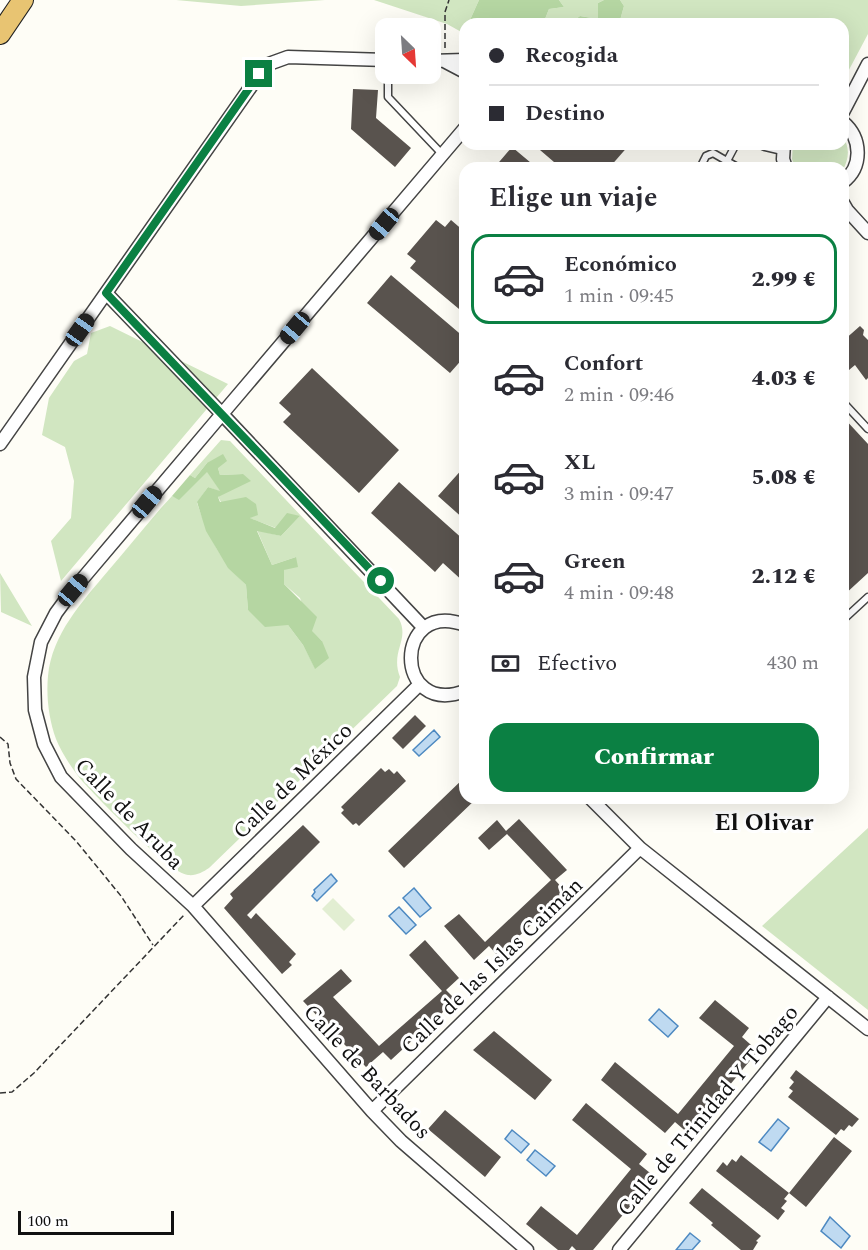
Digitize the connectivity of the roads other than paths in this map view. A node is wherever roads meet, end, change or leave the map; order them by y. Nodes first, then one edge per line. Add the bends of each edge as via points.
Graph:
1 (11, 0) edge
2 (23, 0) edge
3 (0, 20) edge
4 (0, 34) edge
5 (375, 60) edge
6 (459, 60) edge
7 (441, 61) edge
8 (445, 61) junction
9 (868, 64) edge
10 (459, 69) edge
11 (388, 84) edge
12 (849, 100) edge
13 (849, 130) edge
14 (459, 135) edge
15 (733, 150) edge
16 (442, 154) junction
17 (727, 161) joint
18 (702, 162) edge
19 (849, 175) edge
20 (849, 212) edge
21 (868, 232) edge
22 (106, 293) junction
23 (849, 408) edge
24 (222, 414) junction
25 (868, 429) edge
26 (0, 444) edge
27 (868, 597) edge
28 (849, 614) edge
29 (459, 623) edge
30 (424, 628) junction
31 (420, 684) junction
32 (459, 693) edge
33 (596, 804) edge
34 (640, 848) junction
35 (192, 906) junction
36 (828, 997) junction
37 (868, 1029) edge
38 (372, 1111) junction
39 (527, 1250) edge
40 (619, 1250) edge

1 - 3 highway
2 - 4 highway
5 - 22 street via 288,57 266,65
6 - 8 street
7 - 8 street
8 - 10 street
9 - 12 street
11 - 16 lane via 388,98
13 - 19 street via 858,150
14 - 16 street, Calle de Aruba
15 - 17 lane
16 - 24 street, Calle de Aruba
17 - 18 lane via 713,153
20 - 21 street
22 - 24 street
22 - 26 street
23 - 25 lane
24 - 30 street
24 - 35 street, Calle de Aruba via 56,613 41,642 34,677 35,710 44,744 61,777
27 - 28 lane
29 - 30 street via 444,621
30 - 31 street via 411,649 411,668
31 - 32 street via 442,695
31 - 35 street, Calle de México
33 - 34 street
34 - 36 street
34 - 38 street, Calle de las Islas Caimán
35 - 38 street, Calle de Barbados
36 - 37 street
36 - 40 street, Calle de Trinidad Y Tobago
38 - 39 street, Calle de Barbados via 400,1141

